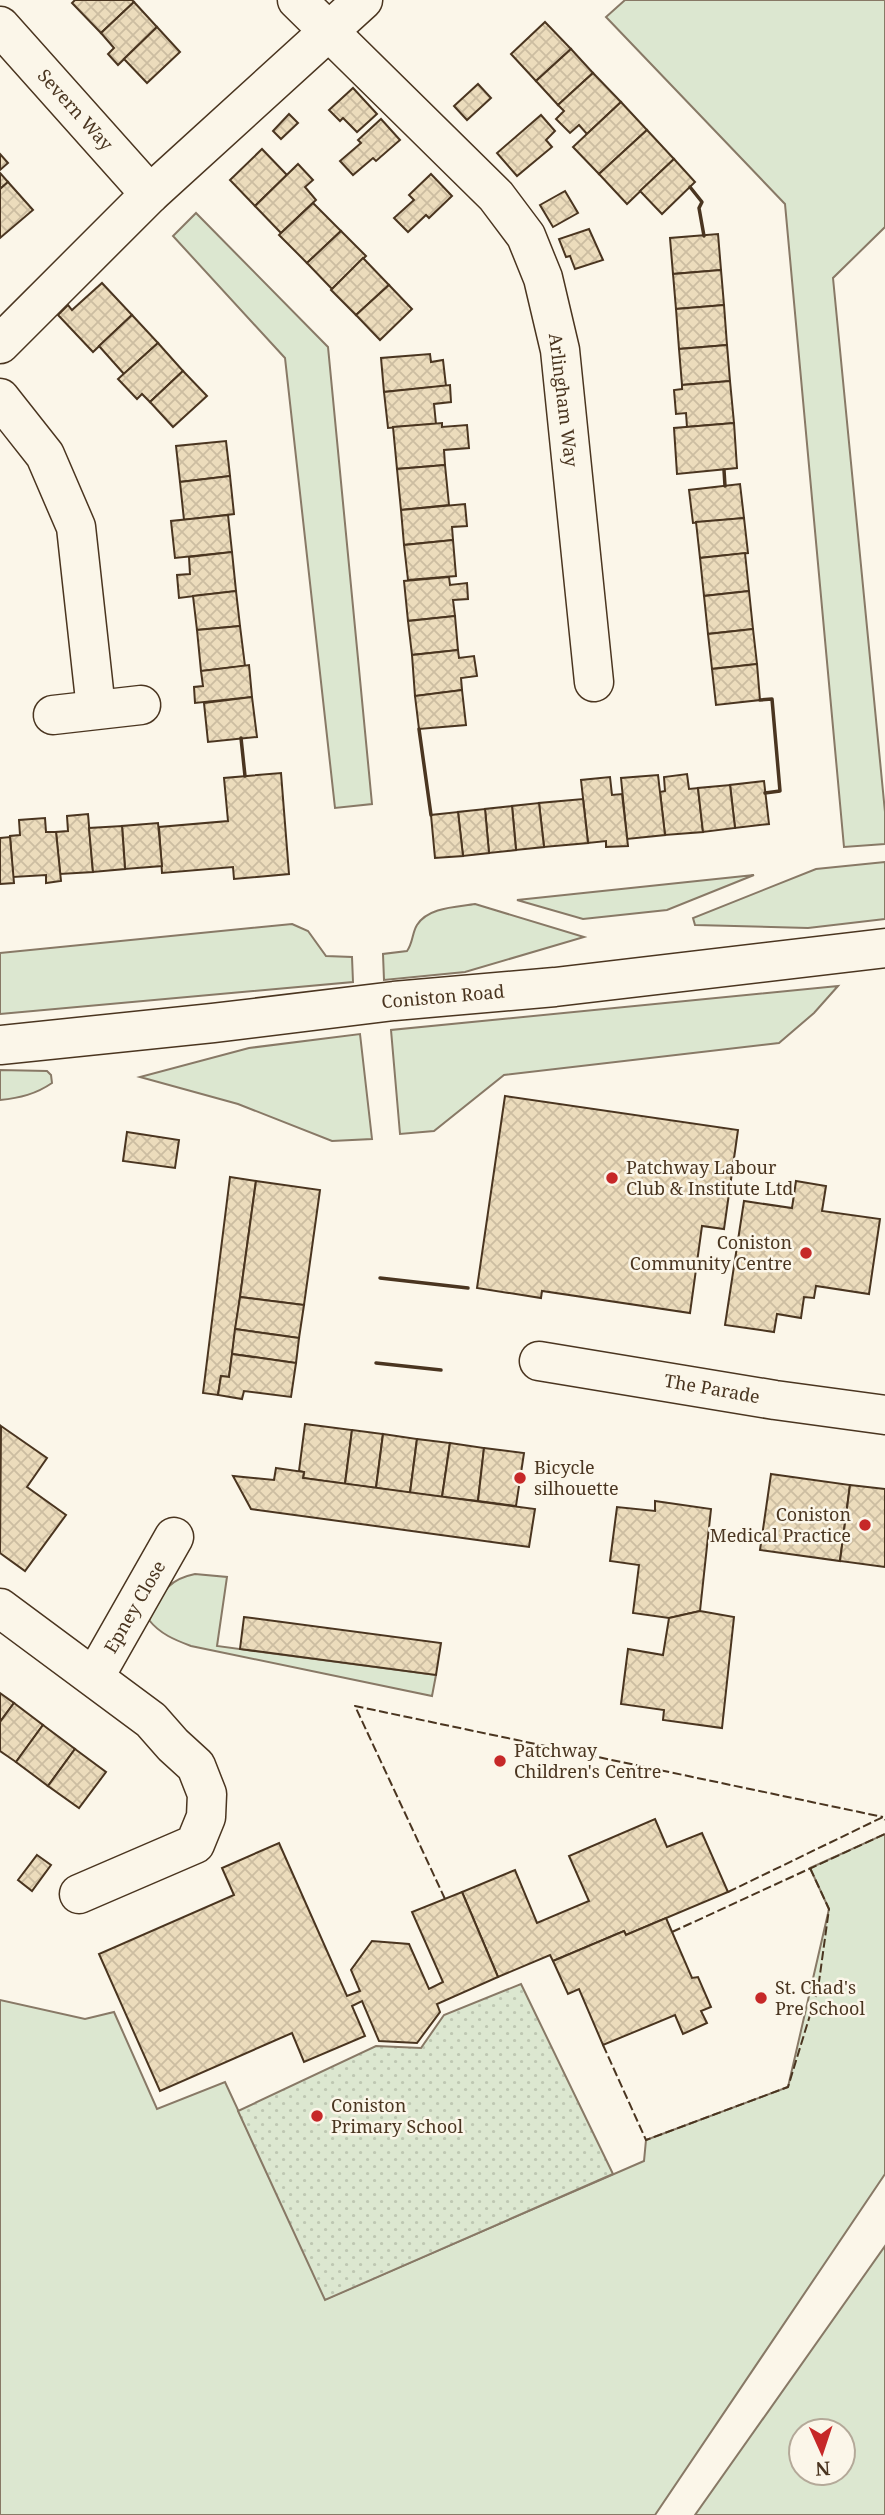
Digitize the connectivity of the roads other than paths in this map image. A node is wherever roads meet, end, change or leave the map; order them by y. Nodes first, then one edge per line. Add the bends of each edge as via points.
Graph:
1 (297, 0) edge
2 (363, 0) edge
3 (0, 26) edge
4 (330, 32) junction
5 (150, 194) junction
6 (0, 344) edge
7 (0, 398) edge
8 (594, 682) dead end
9 (141, 705) dead end
10 (96, 709) junction
11 (53, 715) dead end
12 (885, 948) edge
13 (0, 1045) edge
14 (539, 1362) dead end
15 (885, 1415) edge
16 (174, 1537) dead end
17 (0, 1608) edge
18 (95, 1676) junction
19 (79, 1894) dead end

1 - 4 street, Arlingham Way
2 - 4 street
3 - 5 street, Severn Way
4 - 5 street
4 - 8 street, Arlingham Way via 496,196 526,236 543,278 560,350
5 - 6 street
7 - 10 street via 46,455 76,527
9 - 10 street
10 - 11 street
12 - 13 street, Coniston Road
14 - 15 street, The Parade
16 - 18 street, Epney Close
17 - 18 street
18 - 19 street via 152,1720 196,1766 207,1794 206,1817 195,1844

